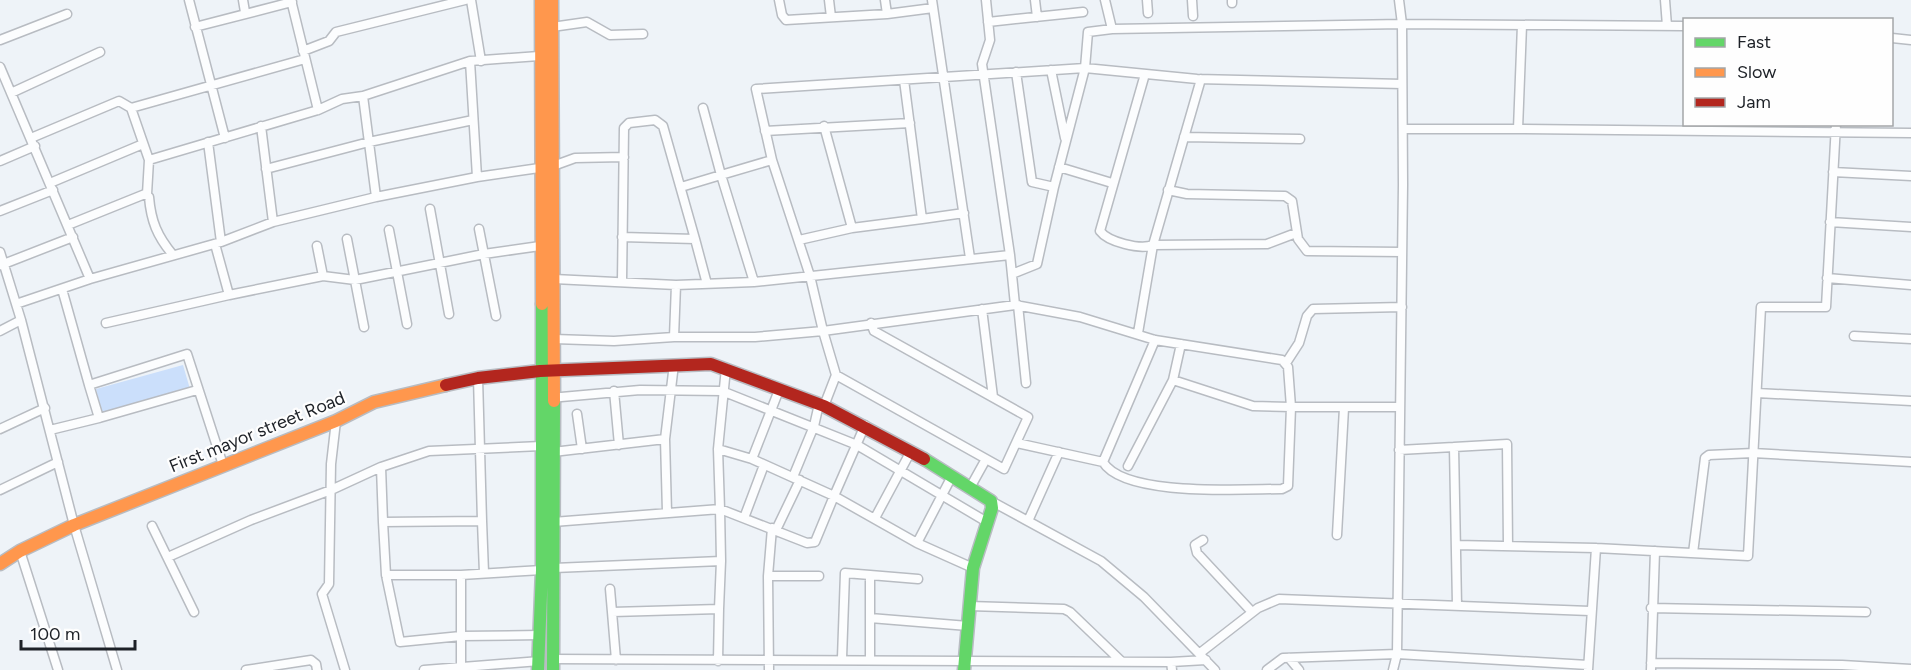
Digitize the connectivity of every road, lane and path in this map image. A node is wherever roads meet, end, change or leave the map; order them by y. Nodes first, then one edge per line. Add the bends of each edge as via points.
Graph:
1 (189, 0) edge
2 (243, 0) edge
3 (465, 0) edge
4 (471, 0) edge
5 (541, 0) edge
6 (552, 0) edge
7 (779, 0) edge
8 (829, 0) edge
9 (885, 0) edge
10 (986, 0) edge
11 (1035, 0) edge
12 (1105, 0) edge
13 (1147, 0) edge
14 (1192, 0) edge
15 (1399, 0) edge
16 (1665, 0) edge
17 (291, 1) edge
18 (932, 4) edge
19 (245, 12) junction
20 (1083, 12) dead end
21 (1148, 13) dead end
22 (67, 14) dead end
23 (887, 14) junction
24 (1192, 16) dead end
25 (831, 17) junction
26 (1037, 17) junction
27 (988, 22) junction
28 (1402, 24) junction
29 (1522, 25) junction
30 (1667, 26) junction
31 (1683, 26) edge
32 (195, 27) junction
33 (552, 27) junction
34 (1112, 29) junction
35 (642, 34) dead end
36 (1893, 38) edge
37 (0, 40) edge
38 (1911, 40) edge
39 (100, 52) dead end
40 (304, 55) junction
41 (539, 57) junction
42 (470, 61) junction
43 (481, 61) junction
44 (0, 68) edge
45 (1085, 68) junction
46 (1051, 70) junction
47 (1016, 72) junction
48 (1145, 74) junction
49 (984, 75) junction
50 (945, 78) junction
51 (1201, 79) junction
52 (904, 80) junction
53 (1402, 84) junction
54 (210, 87) junction
55 (11, 93) junction
56 (363, 96) junction
57 (131, 108) junction
58 (703, 108) dead end
59 (318, 110) junction
60 (473, 120) junction
61 (909, 123) junction
62 (261, 126) junction
63 (824, 126) junction
64 (1835, 128) edge
65 (1403, 129) junction
66 (1518, 129) junction
67 (1881, 129) edge
68 (765, 131) junction
69 (1911, 133) edge
70 (1184, 137) junction
71 (225, 138) junction
72 (1300, 139) dead end
73 (1066, 141) junction
74 (33, 142) junction
75 (208, 142) junction
76 (369, 142) junction
77 (143, 144) junction
78 (624, 157) junction
79 (149, 160) junction
80 (772, 160) junction
81 (0, 161) edge
82 (547, 166) junction
83 (1059, 167) junction
84 (266, 169) junction
85 (1833, 172) junction
86 (721, 175) junction
87 (1911, 176) edge
88 (477, 177) junction
89 (1112, 183) junction
90 (51, 186) junction
91 (681, 187) junction
92 (1054, 187) junction
93 (1168, 190) junction
94 (147, 194) junction
95 (376, 197) junction
96 (430, 208) dead end
97 (0, 211) edge
98 (964, 213) junction
99 (922, 219) junction
100 (273, 222) junction
101 (1830, 222) junction
102 (68, 225) junction
103 (1911, 227) edge
104 (852, 228) junction
105 (479, 229) dead end
106 (389, 230) dead end
107 (1296, 233) junction
108 (73, 237) junction
109 (622, 237) junction
110 (347, 239) dead end
111 (695, 239) junction
112 (799, 240) junction
113 (218, 243) junction
114 (1153, 245) junction
115 (317, 246) dead end
116 (540, 246) junction
117 (0, 252) edge
118 (1402, 252) junction
119 (484, 254) junction
120 (173, 255) junction
121 (1010, 255) junction
122 (970, 258) junction
123 (441, 262) junction
124 (2, 264) edge
125 (396, 272) junction
126 (1012, 274) junction
127 (323, 276) junction
128 (810, 276) junction
129 (1827, 278) junction
130 (90, 279) junction
131 (554, 279) junction
132 (355, 280) junction
133 (621, 281) junction
134 (754, 282) junction
135 (707, 284) junction
136 (676, 285) junction
137 (1911, 285) edge
138 (62, 289) junction
139 (229, 295) junction
140 (16, 304) junction
141 (1016, 305) junction
142 (1401, 307) junction
143 (982, 309) junction
144 (448, 314) dead end
145 (496, 316) dead end
146 (21, 320) junction
147 (106, 323) dead end
148 (871, 323) junction
149 (407, 324) dead end
150 (364, 327) dead end
151 (0, 331) edge
152 (823, 331) junction
153 (1138, 333) junction
154 (1854, 336) dead end
155 (674, 337) junction
156 (555, 339) junction
157 (1911, 339) edge
158 (1155, 340) junction
159 (1181, 344) junction
160 (1286, 363) junction
161 (674, 364) junction
162 (726, 368) junction
163 (553, 370) junction
164 (540, 371) junction
165 (836, 375) junction
166 (478, 378) junction
167 (1173, 380) junction
168 (1026, 383) dead end
169 (89, 385) junction
170 (670, 389) junction
171 (197, 390) junction
172 (779, 390) junction
173 (614, 391) junction
174 (722, 391) junction
175 (1757, 393) junction
176 (993, 397) junction
177 (546, 398) junction
178 (1911, 401) edge
179 (822, 405) junction
180 (1291, 407) junction
181 (1398, 407) junction
182 (45, 408) junction
183 (1344, 408) junction
184 (771, 409) junction
185 (577, 414) dead end
186 (99, 418) junction
187 (336, 421) junction
188 (865, 425) junction
189 (814, 426) junction
190 (0, 429) edge
191 (50, 430) junction
192 (665, 439) junction
193 (1017, 443) junction
194 (620, 445) junction
195 (857, 445) junction
196 (541, 446) junction
197 (1454, 447) junction
198 (481, 448) junction
199 (582, 449) junction
200 (718, 449) junction
201 (1399, 450) junction
202 (911, 451) junction
203 (553, 452) junction
204 (1059, 452) junction
205 (1753, 453) junction
206 (752, 459) junction
207 (986, 459) junction
208 (58, 462) junction
209 (1103, 462) junction
210 (1911, 462) edge
211 (223, 465) junction
212 (764, 465) junction
213 (381, 466) junction
214 (1128, 466) dead end
215 (901, 470) junction
216 (952, 476) junction
217 (796, 478) junction
218 (971, 486) junction
219 (0, 490) edge
220 (331, 490) junction
221 (942, 494) junction
222 (834, 496) junction
223 (992, 501) junction
224 (720, 509) junction
225 (667, 512) junction
226 (744, 518) junction
227 (875, 518) junction
228 (482, 521) junction
229 (1028, 521) junction
230 (383, 522) junction
231 (554, 522) junction
232 (987, 522) junction
233 (74, 525) junction
234 (152, 526) dead end
235 (774, 529) junction
236 (1338, 535) dead end
237 (1203, 540) dead end
238 (917, 543) junction
239 (1456, 545) junction
240 (1508, 546) junction
241 (1596, 548) junction
242 (1654, 550) junction
243 (20, 551) junction
244 (1693, 553) junction
245 (168, 557) junction
246 (721, 561) junction
247 (0, 564) edge
248 (973, 568) junction
249 (548, 569) junction
250 (484, 573) junction
251 (386, 575) junction
252 (461, 575) junction
253 (870, 575) junction
254 (768, 576) junction
255 (819, 576) dead end
256 (918, 579) dead end
257 (610, 589) dead end
258 (1397, 604) junction
259 (1457, 605) junction
260 (969, 606) junction
261 (1651, 608) junction
262 (719, 609) junction
263 (1590, 611) junction
264 (194, 612) dead end
265 (612, 612) junction
266 (1252, 612) junction
267 (1866, 612) dead end
268 (870, 618) junction
269 (968, 626) junction
270 (540, 635) junction
271 (460, 636) junction
272 (1396, 654) junction
273 (1203, 657) junction
274 (842, 658) junction
275 (870, 658) junction
276 (1289, 658) junction
277 (616, 660) junction
278 (769, 660) junction
279 (718, 661) junction
280 (552, 664) edge
281 (1123, 664) edge
282 (538, 665) edge
283 (965, 666) edge
284 (1073, 666) edge
285 (1172, 666) edge
286 (1651, 666) edge
287 (1588, 667) edge
288 (460, 668) edge
289 (1842, 668) edge
290 (1911, 669) edge
291 (58, 670) edge
292 (117, 670) edge
293 (246, 670) edge
294 (317, 670) edge
295 (345, 670) edge
296 (424, 670) edge
297 (769, 670) edge
298 (1215, 670) edge
299 (1267, 670) edge
300 (1299, 670) edge
301 (1393, 670) edge

1 - 32 street
2 - 19 street
3 - 40 street via 336,32 329,41
4 - 43 street
5 - 41 main road
6 - 33 main road
7 - 25 street via 786,20
8 - 25 street
9 - 23 street
10 - 27 street
11 - 26 street
12 - 34 street
13 - 21 street
14 - 24 street
15 - 28 street
16 - 30 street
17 - 19 street
17 - 40 street
18 - 23 street
18 - 50 street
19 - 32 street
20 - 26 street
22 - 37 street
23 - 25 street
26 - 27 street
27 - 49 street via 990,46 982,59
28 - 29 street
28 - 34 street
28 - 53 street
29 - 30 street
29 - 66 street
30 - 31 street
32 - 54 street
33 - 35 street via 587,22 610,35
33 - 82 main road
34 - 45 street via 1088,32
36 - 38 street
39 - 55 street
40 - 54 street
40 - 59 street
41 - 43 street
41 - 82 main road
42 - 43 street
42 - 56 street
42 - 60 street
44 - 55 street
45 - 46 street
45 - 48 street
45 - 73 street
46 - 47 street
46 - 73 street
47 - 49 street
47 - 92 street via 1032,182
48 - 51 street
48 - 89 street
49 - 50 street
49 - 121 street
50 - 52 street
50 - 98 street
51 - 53 street
51 - 70 street
52 - 61 street
52 - 68 street via 756,89
53 - 65 street
54 - 57 street
54 - 71 street
55 - 74 street
56 - 59 street via 342,99
56 - 76 street
57 - 74 street via 119,101
57 - 77 street
58 - 86 street
59 - 62 street
60 - 76 street
60 - 88 street
61 - 63 street
61 - 99 street
62 - 71 street
62 - 84 street
63 - 68 street
63 - 104 street
64 - 66 street
64 - 67 street
64 - 85 street
65 - 66 street
65 - 118 street
67 - 69 street
68 - 80 street
70 - 72 street
70 - 93 street
71 - 75 street
73 - 83 street
74 - 81 street
74 - 90 street
75 - 79 street
75 - 113 street
76 - 84 street
76 - 95 street
77 - 79 street
77 - 90 street
78 - 82 street via 575,158
78 - 91 street via 625,126 659,122
78 - 109 street
79 - 94 street
80 - 86 street
80 - 112 street
82 - 88 street
82 - 116 main road
82 - 131 main road
83 - 89 street
83 - 92 street
84 - 100 street
85 - 87 street
85 - 101 street
86 - 91 street
86 - 134 street
88 - 95 street
89 - 114 street via 1102,235 1146,247
90 - 97 street
90 - 102 street
91 - 111 street
92 - 126 street via 1037,264
93 - 107 street via 1187,194 1285,196 1292,201
93 - 114 street
94 - 102 street
94 - 120 street via 151,218 161,241
95 - 100 street
96 - 123 street
98 - 99 street
98 - 122 street
99 - 104 street
100 - 113 street
101 - 103 street
101 - 129 street
102 - 108 street
104 - 112 street
105 - 119 street
106 - 125 street
107 - 114 street via 1267,244
107 - 118 street via 1302,246 1312,253
108 - 124 street
108 - 130 street
109 - 111 street
109 - 133 street
110 - 132 street
111 - 135 street
112 - 128 street
113 - 120 street
113 - 139 street
114 - 153 street
115 - 127 street
116 - 119 street
116 - 164 main road
117 - 124 street
118 - 142 street
119 - 123 street
119 - 145 street
120 - 130 street
121 - 122 street
121 - 126 street
122 - 128 street
123 - 125 street
123 - 144 street
124 - 140 street
125 - 132 street
125 - 149 street
126 - 141 street
127 - 132 street
127 - 139 street
128 - 134 street
128 - 152 street
129 - 137 street
129 - 175 street via 1826,308 1761,307
130 - 138 street
131 - 133 street
131 - 156 main road
132 - 150 street
133 - 136 street
134 - 135 street
135 - 136 street
136 - 155 street
138 - 140 street
138 - 169 street
139 - 147 street
140 - 146 street
141 - 143 street
141 - 153 street
141 - 168 street
142 - 160 street via 1313,309
142 - 181 street
143 - 148 street
143 - 176 street
146 - 151 street
146 - 182 street
148 - 152 street
148 - 176 street via 874,331
152 - 155 street via 755,338
152 - 165 street
153 - 158 street
154 - 157 street
155 - 156 street
156 - 163 main road
158 - 159 street
158 - 209 street
159 - 160 street
159 - 167 street
160 - 180 street
161 - 162 main road, First mayor street Road
161 - 163 main road, First mayor street Road
161 - 170 street
162 - 172 main road, First mayor street Road
162 - 174 street
163 - 164 main road, First mayor street Road
163 - 177 main road
164 - 166 main road, First mayor street Road
164 - 177 main road
165 - 179 street
165 - 207 street
166 - 187 main road, First mayor street Road via 374,402
166 - 198 street
167 - 180 street via 1253,406
167 - 214 street
169 - 171 street via 187,354
169 - 186 street
170 - 173 street
170 - 174 street
170 - 192 street
171 - 186 street
171 - 211 street
172 - 179 main road, First mayor street Road
172 - 184 street
173 - 177 street
173 - 194 street
174 - 184 street
174 - 200 street
175 - 178 street
175 - 205 street
176 - 193 street via 1028,417
177 - 196 main road
177 - 203 main road
179 - 188 main road, First mayor street Road
179 - 189 street
180 - 183 street
180 - 209 street via 1288,486 1282,489 1148,486 1117,477
181 - 183 street
181 - 201 street
182 - 190 street
182 - 191 street
183 - 236 street
184 - 189 street
184 - 206 street
185 - 199 street
186 - 191 street
187 - 211 main road, First mayor street Road
187 - 220 street
188 - 195 street
188 - 202 main road, First mayor street Road
189 - 195 street
189 - 217 street
191 - 208 street
192 - 194 street
192 - 225 street
193 - 204 street
193 - 207 street via 1004,469
194 - 199 street
195 - 215 street
195 - 222 street
196 - 198 street
196 - 249 main road
197 - 201 street
197 - 239 street
197 - 240 street via 1507,444
198 - 213 street via 429,451
198 - 228 street
199 - 203 street
200 - 206 street
200 - 224 street
201 - 258 street
202 - 215 street
202 - 216 main road, First mayor street Road
203 - 231 main road
204 - 209 street
204 - 229 street
205 - 210 street
205 - 244 street via 1705,458
205 - 244 street via 1748,556
206 - 212 street
207 - 218 street
208 - 219 street
208 - 233 street
211 - 233 main road, First mayor street Road
212 - 217 street
212 - 226 street
213 - 220 street
213 - 230 street
215 - 221 street
215 - 227 street
216 - 218 main road, First mayor street Road
216 - 221 street
217 - 222 street
217 - 235 street
218 - 223 main road, First mayor street Road
220 - 245 street
220 - 295 street via 330,584 322,594
221 - 232 street
221 - 238 street
222 - 227 street
222 - 235 street via 815,542 807,543
223 - 229 street
223 - 232 main road
224 - 225 street
224 - 226 street
224 - 246 street
225 - 231 street
226 - 235 street
227 - 238 street
228 - 230 street
228 - 250 street
229 - 273 street via 1101,561 1144,597
230 - 251 street
231 - 249 main road
232 - 248 main road
233 - 243 main road, First mayor street Road
233 - 292 street
234 - 245 street
235 - 254 street
237 - 266 street via 1196,545 1197,552
238 - 248 street
239 - 240 street
239 - 259 street
240 - 241 street
241 - 242 street
241 - 263 street
242 - 244 street
242 - 261 street
243 - 247 main road, First mayor street Road
243 - 291 street
245 - 264 street
246 - 249 street
246 - 262 street
248 - 260 main road
249 - 250 street
249 - 270 main road
249 - 280 main road
250 - 252 street
251 - 252 street
251 - 271 street via 400,642
252 - 271 street
253 - 256 street
253 - 268 street
253 - 274 street via 845,573
254 - 255 street
254 - 278 street
257 - 265 street
258 - 259 street
258 - 266 street via 1279,599
258 - 272 street
259 - 263 street
260 - 269 main road
260 - 281 street via 1064,609
261 - 267 street
261 - 286 street
262 - 265 street
262 - 279 street
263 - 287 street
265 - 277 street
266 - 273 street
268 - 269 street
268 - 275 street
269 - 283 main road
270 - 271 street
270 - 282 main road
271 - 288 street
272 - 276 street
272 - 287 street
272 - 301 street
273 - 285 street
273 - 298 street
274 - 275 street
274 - 278 street
275 - 283 street
276 - 299 street via 1281,658
276 - 300 street
277 - 279 street
277 - 280 street
278 - 279 street
278 - 297 street
280 - 282 street
281 - 284 street
281 - 285 street
282 - 288 street
283 - 284 street
286 - 289 street
288 - 296 street
289 - 290 street
293 - 294 street via 311,660

